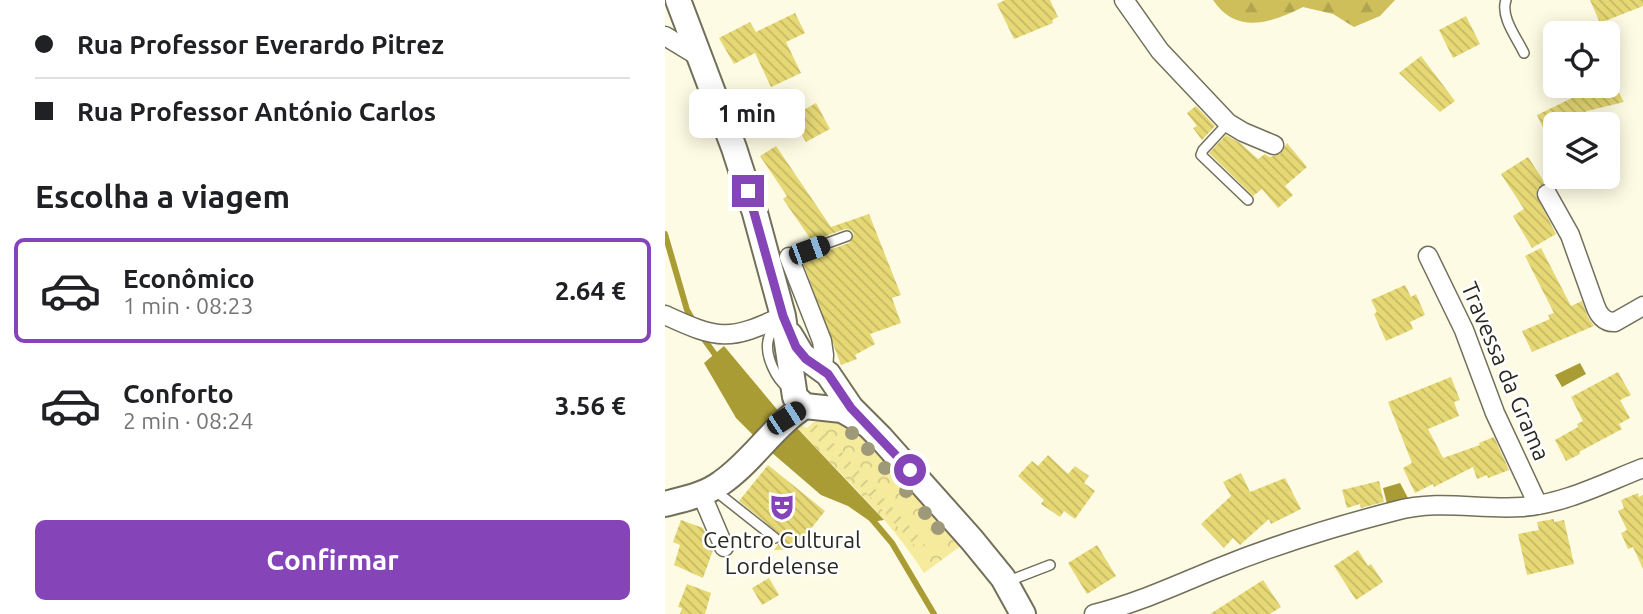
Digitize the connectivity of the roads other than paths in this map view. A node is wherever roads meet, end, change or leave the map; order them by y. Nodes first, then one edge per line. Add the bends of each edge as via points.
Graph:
1 (678, 0) edge
2 (1124, 0) edge
3 (1506, 0) edge
4 (665, 36) edge
5 (1524, 52) dead end
6 (698, 55) junction
7 (1228, 123) junction
8 (1274, 145) dead end
9 (1546, 194) dead end
10 (1248, 200) dead end
11 (847, 236) dead end
12 (1428, 256) dead end
13 (789, 257) joint
14 (1643, 306) edge
15 (665, 315) edge
16 (783, 316) junction
17 (824, 372) junction
18 (798, 400) junction
19 (866, 424) junction
20 (1643, 468) edge
21 (706, 491) junction
22 (665, 504) edge
23 (1538, 505) junction
24 (775, 538) dead end
25 (724, 547) dead end
26 (1050, 565) dead end
27 (1005, 582) junction
28 (1023, 614) edge
29 (1094, 614) edge

1 - 6 main road
2 - 7 street via 1160,51
3 - 5 lane via 1506,15
4 - 6 street
6 - 16 main road via 734,148
7 - 8 street
7 - 10 lane via 1201,155
9 - 14 street via 1568,231 1601,316 1615,322
11 - 13 lane
12 - 23 street, Travessa da Grama
13 - 17 street via 822,341
15 - 16 street via 722,335 749,331
16 - 17 main road via 799,351
16 - 18 main road
17 - 18 main road via 804,368 798,372
17 - 18 main road via 833,387 829,399
17 - 19 main road
18 - 19 main road via 842,410
18 - 21 main road via 748,458
19 - 27 main road
20 - 23 street
21 - 22 main road
21 - 24 lane
21 - 25 street
23 - 29 street via 1438,504 1397,510
26 - 27 lane
27 - 28 main road

